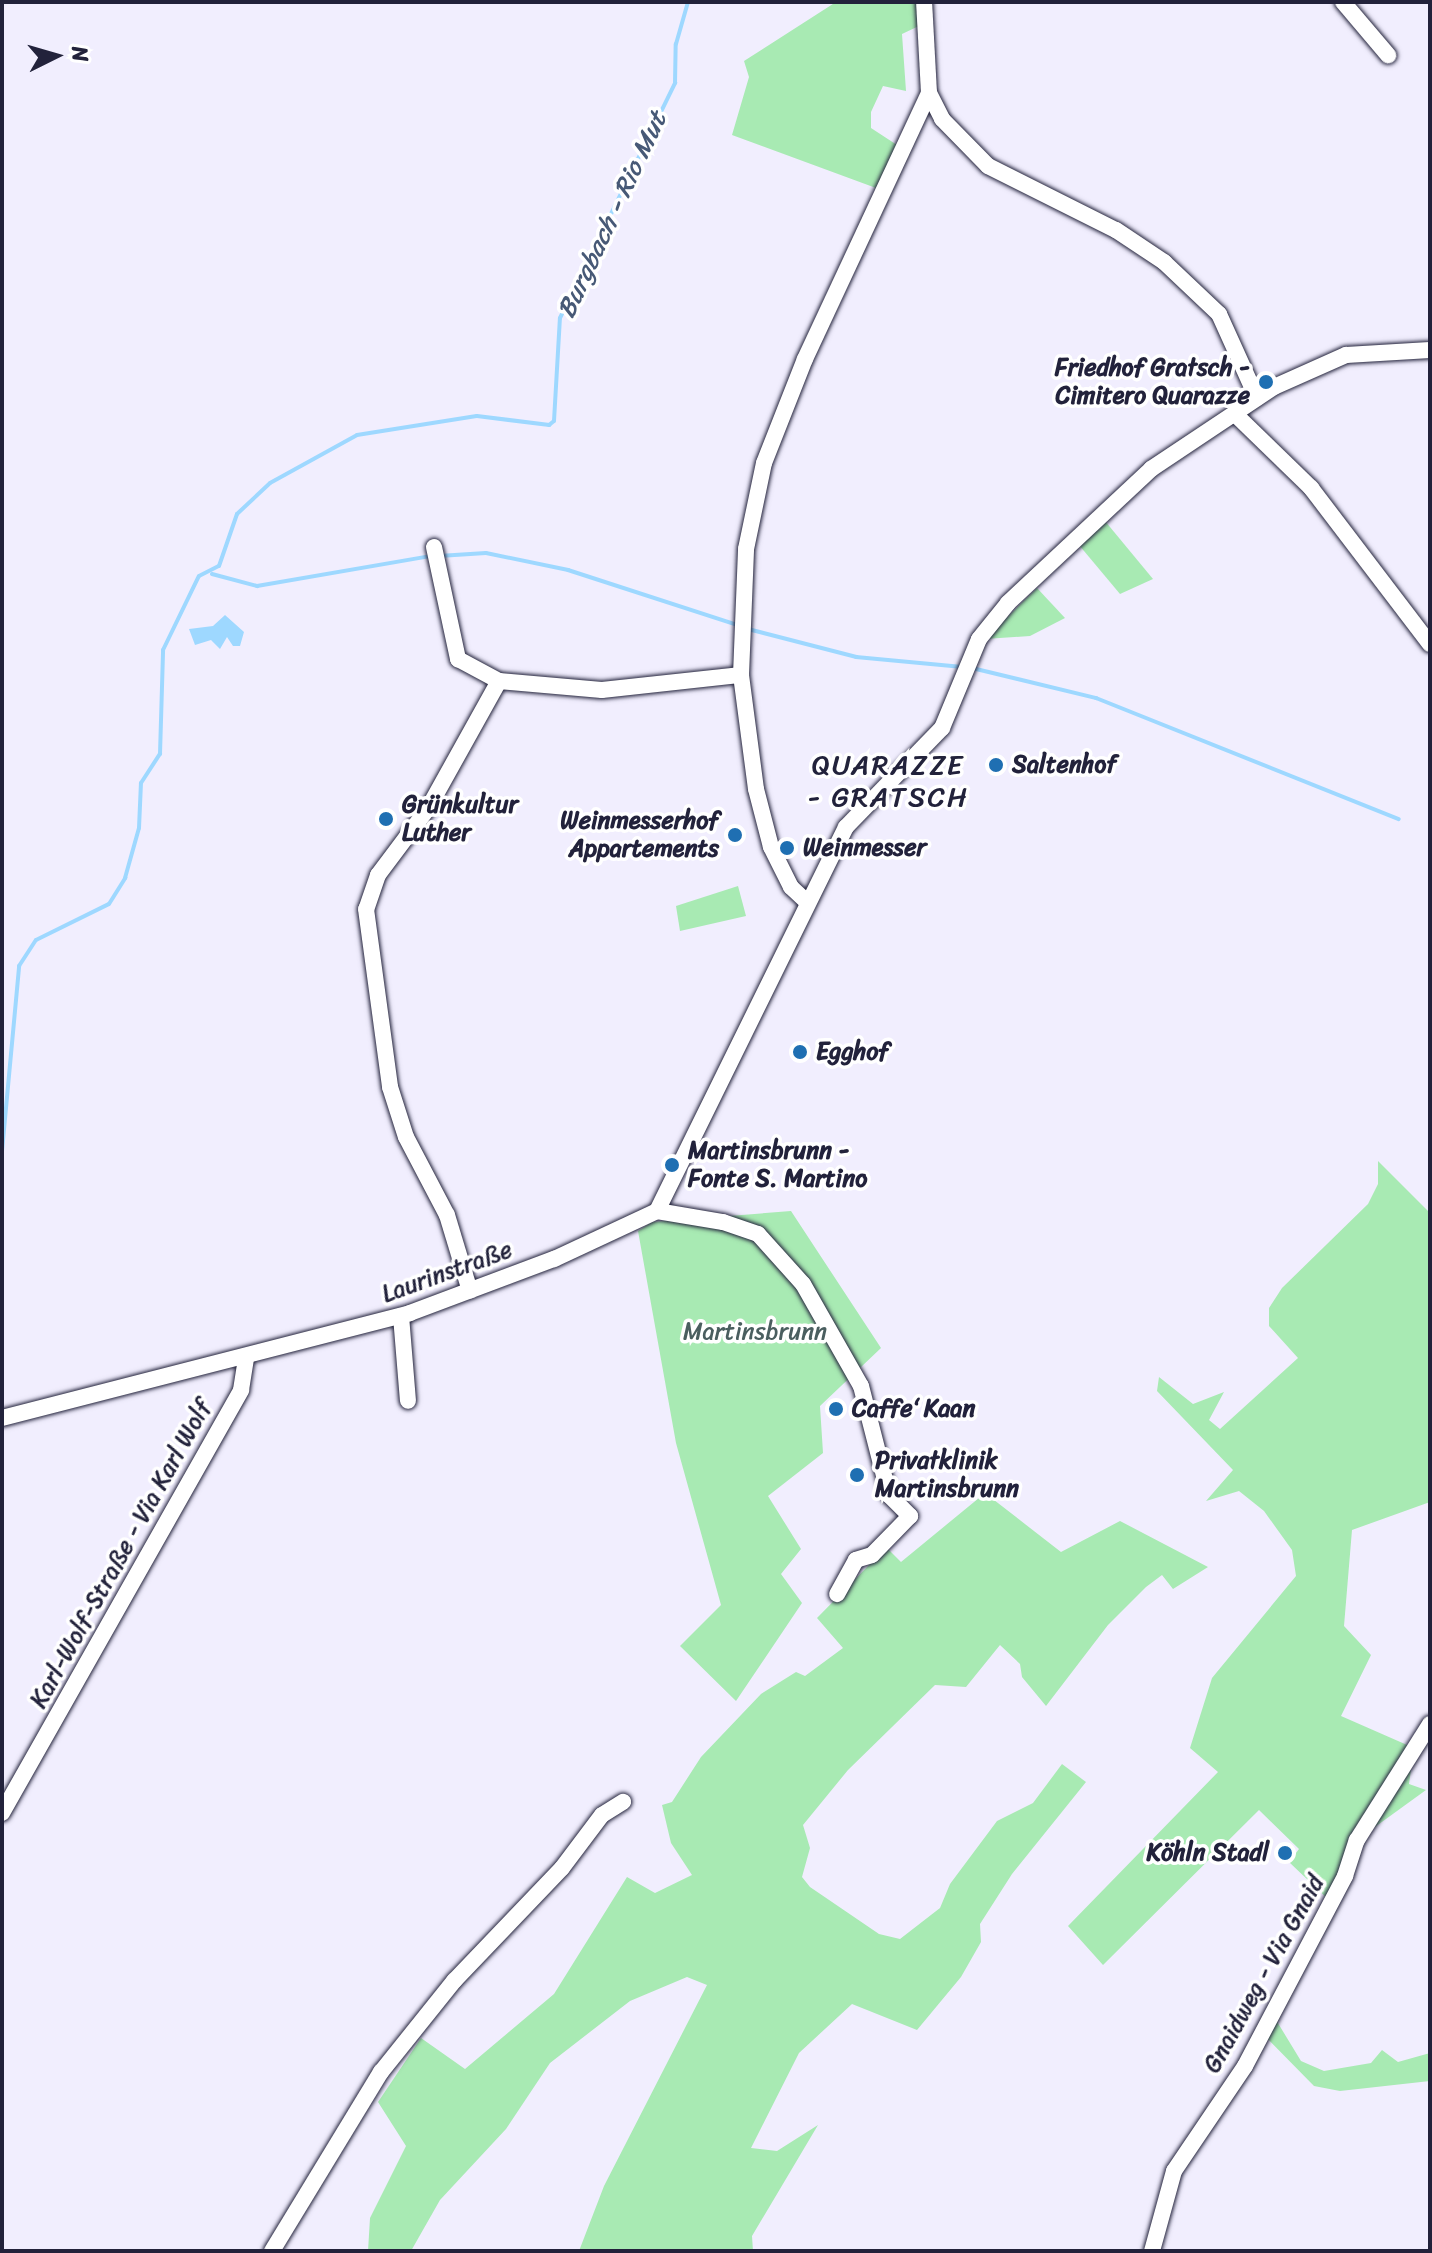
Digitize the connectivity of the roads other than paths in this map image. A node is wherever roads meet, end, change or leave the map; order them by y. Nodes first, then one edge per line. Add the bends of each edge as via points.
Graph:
1 (924, 2) edge
2 (1343, 2) edge
3 (1388, 55) dead end
4 (929, 93) junction
5 (1430, 350) edge
6 (1257, 398) junction
7 (1236, 415) junction
8 (435, 554) dead end
9 (1430, 644) edge
10 (741, 675) junction
11 (499, 681) junction
12 (807, 902) junction
13 (657, 1211) junction
14 (470, 1291) junction
15 (401, 1316) junction
16 (246, 1357) junction
17 (408, 1401) dead end
18 (2, 1418) edge
19 (837, 1594) dead end
20 (1430, 1724) edge
21 (623, 1802) dead end
22 (2, 1813) edge
23 (272, 2251) edge
24 (1152, 2251) edge

1 - 4 street
2 - 3 street
4 - 6 street via 942,119 988,166 1116,230 1164,262 1219,314
4 - 10 street via 839,281 764,463 746,549
5 - 6 street via 1346,355
6 - 7 street
7 - 9 street via 1311,488
7 - 12 street via 1151,469 1099,512 1000,612 979,639 942,728 846,827
8 - 11 street via 458,659
10 - 11 street via 602,690
10 - 12 street via 756,789 771,847 791,887
11 - 14 street via 429,807 378,875 366,909 390,1087 406,1137 447,1215
12 - 13 street
13 - 14 street, Laurinstraße
13 - 19 street via 758,1234 803,1284 861,1386 889,1495 910,1516 872,1555 856,1560
14 - 15 street, Laurinstraße
15 - 16 street, Laurinstraße
15 - 17 street
16 - 18 street, Laurinstraße
16 - 22 street, Karl-Wolf-Straße - Via Karl Wolf via 241,1390
20 - 24 street, Gnaidweg - Via Gnaid via 1357,1840 1345,1876 1245,2066 1174,2171
21 - 23 street via 602,1815 562,1868 454,1981 381,2072

